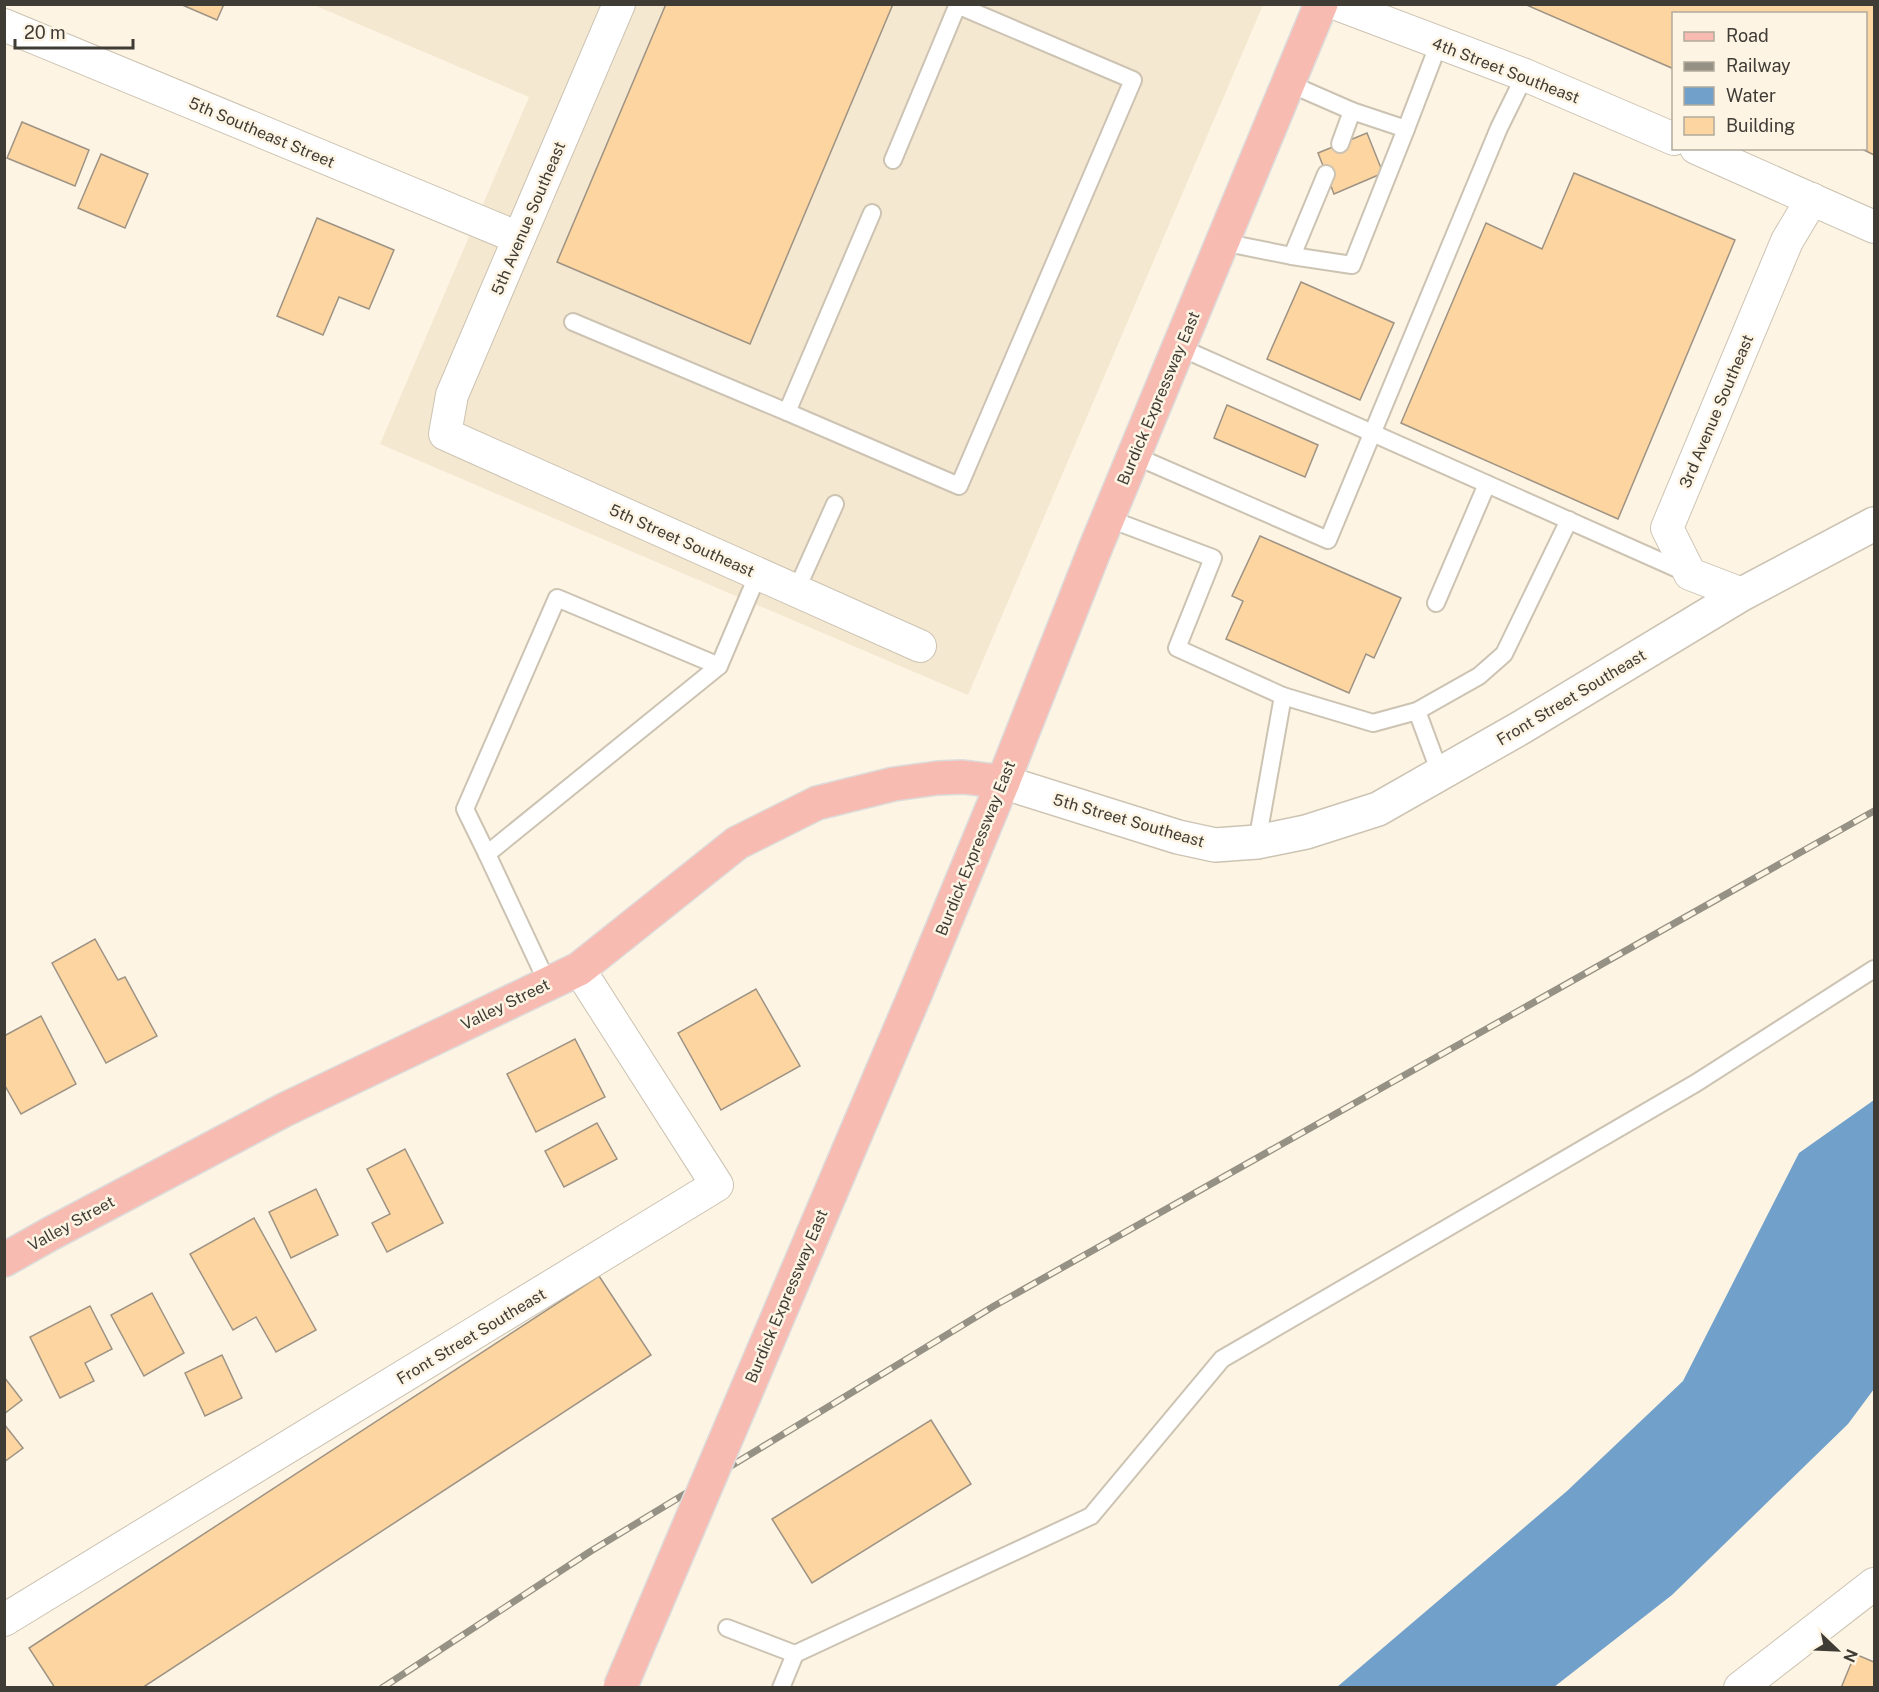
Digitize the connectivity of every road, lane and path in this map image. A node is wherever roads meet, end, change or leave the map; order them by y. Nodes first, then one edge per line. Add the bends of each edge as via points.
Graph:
1 (619, 4) edge
2 (1321, 4) edge
3 (1337, 4) edge
4 (958, 5) edge
5 (4, 25) edge
6 (1438, 43) junction
7 (1525, 75) junction
8 (1288, 83) junction
9 (1352, 111) junction
10 (1406, 129) junction
11 (1672, 138) edge
12 (1340, 144) dead end
13 (1701, 150) edge
14 (893, 160) dead end
15 (1326, 174) dead end
16 (1812, 198) junction
17 (872, 213) dead end
18 (1875, 226) edge
19 (519, 238) junction
20 (1222, 242) junction
21 (1292, 256) junction
22 (573, 322) dead end
23 (1179, 347) junction
24 (787, 412) junction
25 (1371, 433) junction
26 (445, 434) joint
27 (1133, 455) junction
28 (1487, 484) junction
29 (835, 504) dead end
30 (1107, 518) junction
31 (1569, 520) junction
32 (1875, 524) edge
33 (758, 574) junction
34 (1690, 574) junction
35 (796, 591) junction
36 (1742, 594) junction
37 (1436, 603) dead end
38 (920, 646) dead end
39 (719, 666) junction
40 (1283, 696) junction
41 (1417, 711) junction
42 (1440, 773) junction
43 (1003, 782) junction
44 (1257, 842) junction
45 (487, 854) junction
46 (579, 969) junction
47 (1875, 969) edge
48 (548, 984) junction
49 (4, 1260) edge
50 (1875, 1584) edge
51 (4, 1620) edge
52 (727, 1628) dead end
53 (795, 1654) junction
54 (620, 1688) edge
55 (781, 1688) edge
56 (1740, 1688) edge

1 - 19 street, 5th Avenue Southeast
2 - 8 main road, Burdick Expressway East
3 - 6 street, 4th Street Southeast
4 - 14 lane
4 - 24 lane via 1133,80 959,486
5 - 19 street, 5th Southeast Street
6 - 7 street, 4th Street Southeast
6 - 10 lane
7 - 11 street, 4th Street Southeast
7 - 25 lane
8 - 9 lane
8 - 20 main road, Burdick Expressway East
9 - 10 lane
9 - 12 lane
10 - 21 lane via 1352,265
13 - 16 street
15 - 21 lane
16 - 18 street
16 - 34 street, 3rd Avenue Southeast via 1787,240 1667,528
17 - 24 lane
19 - 26 street, 5th Avenue Southeast via 452,395
20 - 21 lane
20 - 23 main road, Burdick Expressway East
22 - 24 lane
23 - 25 lane
23 - 27 main road, Burdick Expressway East
25 - 27 lane via 1328,540
25 - 28 lane
26 - 33 street, 5th Street Southeast
27 - 30 main road, Burdick Expressway East
28 - 31 lane
28 - 37 lane
29 - 35 lane
30 - 40 lane via 1213,558 1177,648
30 - 43 main road, Burdick Expressway East
31 - 34 lane
31 - 41 lane via 1504,654 1479,676
32 - 36 street, Front Street Southeast
33 - 35 street, 5th Street Southeast
33 - 39 lane
34 - 36 street
35 - 38 street, 5th Street Southeast
36 - 42 street, Front Street Southeast
39 - 45 lane
39 - 45 lane via 557,598 465,809
40 - 41 lane via 1373,723
40 - 44 lane
41 - 42 lane
42 - 44 street, Front Street Southeast via 1378,809 1306,832
43 - 44 street, 5th Street Southeast via 1178,837 1215,845
43 - 46 main road, Valley Street via 938,778 894,783 817,803 737,843
43 - 54 main road, Burdick Expressway East, bridge
45 - 48 lane
46 - 48 main road, Valley Street
46 - 51 street, Front Street Southeast via 717,1185
47 - 53 lane via 1696,1083 1222,1359 1091,1516
48 - 49 main road, Valley Street via 284,1110
50 - 56 street
52 - 53 lane
53 - 55 lane

